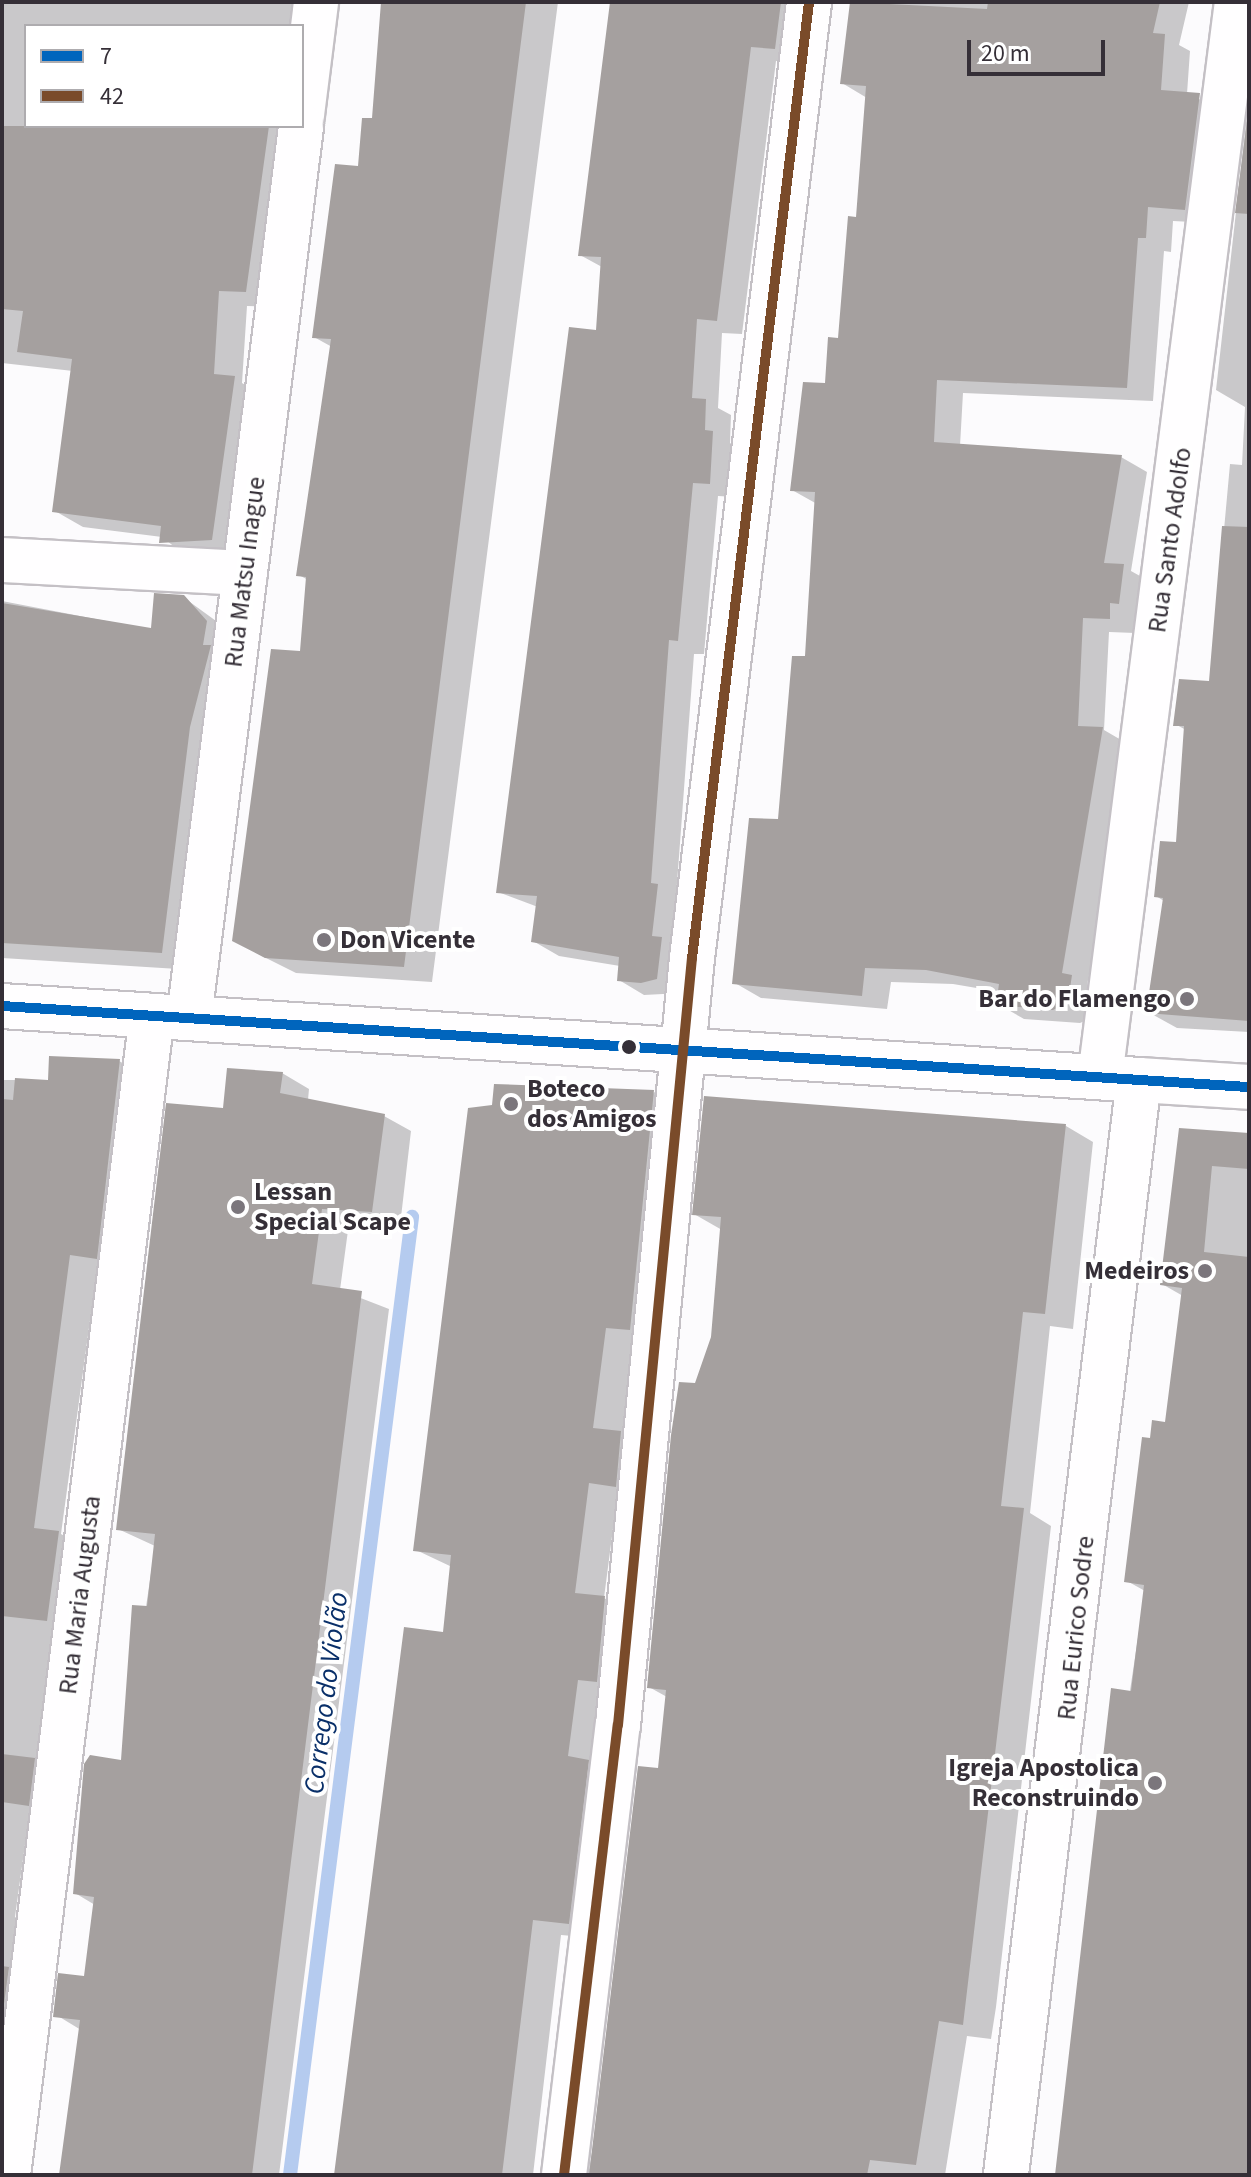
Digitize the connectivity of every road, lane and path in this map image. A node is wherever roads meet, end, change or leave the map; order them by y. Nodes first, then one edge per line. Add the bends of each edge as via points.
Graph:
1 (316, 2) edge
2 (809, 2) edge
3 (1237, 2) edge
4 (304, 99) edge
5 (301, 128) edge
6 (2, 560) edge
7 (245, 573) junction
8 (2, 1006) edge
9 (171, 1017) junction
10 (685, 1050) junction
11 (1120, 1078) junction
12 (1249, 1087) edge
13 (8, 2175) edge
14 (564, 2175) edge
15 (1006, 2175) edge

1 - 4 street
2 - 10 street
3 - 11 street, Rua Santo Adolfo
5 - 7 street, Rua Matsu Inague
6 - 7 street
7 - 9 street, Rua Matsu Inague
8 - 9 street
9 - 10 street
9 - 13 street, Rua Maria Augusta
10 - 11 street
10 - 14 street
11 - 12 street
11 - 15 street, Rua Eurico Sodre

